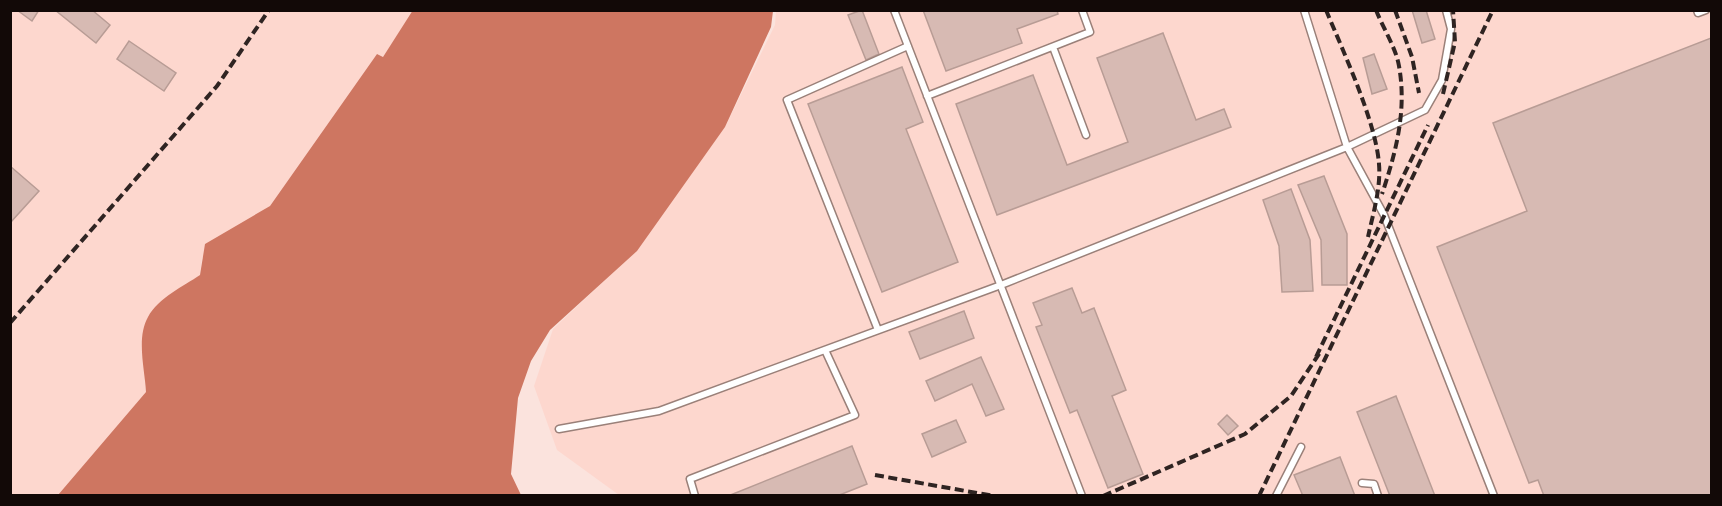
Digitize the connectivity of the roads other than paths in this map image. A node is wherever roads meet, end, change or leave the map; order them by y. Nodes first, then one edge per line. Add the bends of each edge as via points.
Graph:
1 (894, 10) edge
2 (1082, 10) edge
3 (1304, 10) edge
4 (1446, 10) edge
5 (1697, 10) edge
6 (1706, 10) edge
7 (908, 46) junction
8 (1053, 47) junction
9 (927, 96) junction
10 (1086, 135) dead end
11 (1347, 147) junction
12 (1001, 285) junction
13 (878, 330) junction
14 (825, 350) junction
15 (559, 429) dead end
16 (1301, 447) dead end
17 (1362, 483) dead end
18 (695, 495) edge
19 (1082, 495) edge
20 (1276, 495) edge
21 (1378, 495) edge
22 (1494, 495) edge

1 - 7 lane
2 - 8 lane via 1090,32
3 - 11 lane
4 - 11 lane via 1450,29 1442,80 1425,110
5 - 6 lane via 1698,14
7 - 9 lane
7 - 13 lane via 787,100
8 - 9 lane
8 - 10 lane
9 - 12 lane
11 - 12 lane
11 - 22 lane via 1384,215
12 - 13 lane
12 - 19 lane
13 - 14 lane
14 - 15 lane via 659,411
14 - 18 lane via 855,415 690,479
16 - 20 lane
17 - 21 lane via 1374,484

